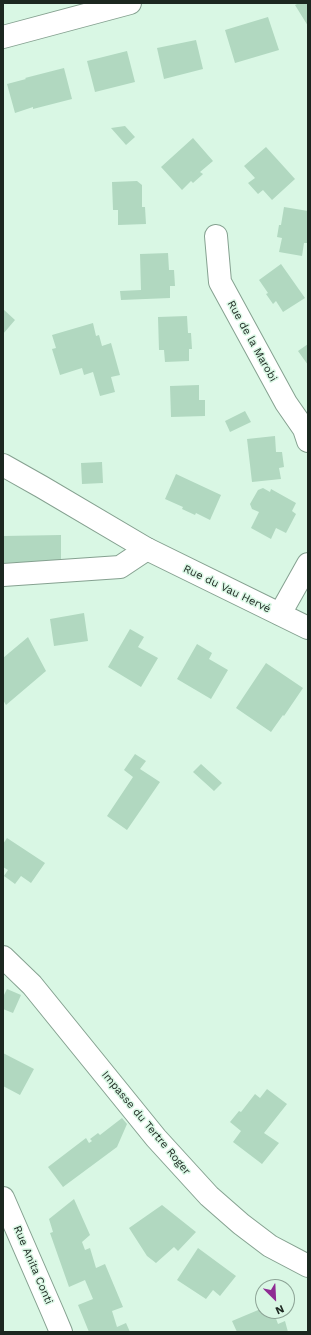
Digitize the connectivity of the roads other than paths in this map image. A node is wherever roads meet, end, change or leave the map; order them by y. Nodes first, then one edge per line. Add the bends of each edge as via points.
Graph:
1 (130, 3) edge
2 (3, 37) edge
3 (216, 236) dead end
4 (307, 432) edge
5 (3, 465) edge
6 (147, 550) junction
7 (308, 564) edge
8 (3, 575) edge
9 (280, 614) junction
10 (308, 628) edge
11 (3, 957) edge
12 (3, 1198) edge
13 (308, 1266) edge
14 (60, 1332) edge

1 - 2 street
3 - 4 street, Rue de la Marobi via 220,282 286,403
5 - 6 street, Rue du Vau Hervé
6 - 8 street via 120,567
6 - 9 street, Rue du Vau Hervé
7 - 9 street
9 - 10 street, Rue du Vau Hervé
11 - 13 street, Impasse du Tertre Roger via 32,985 156,1138 209,1196 270,1246
12 - 14 street, Rue Anita Conti

